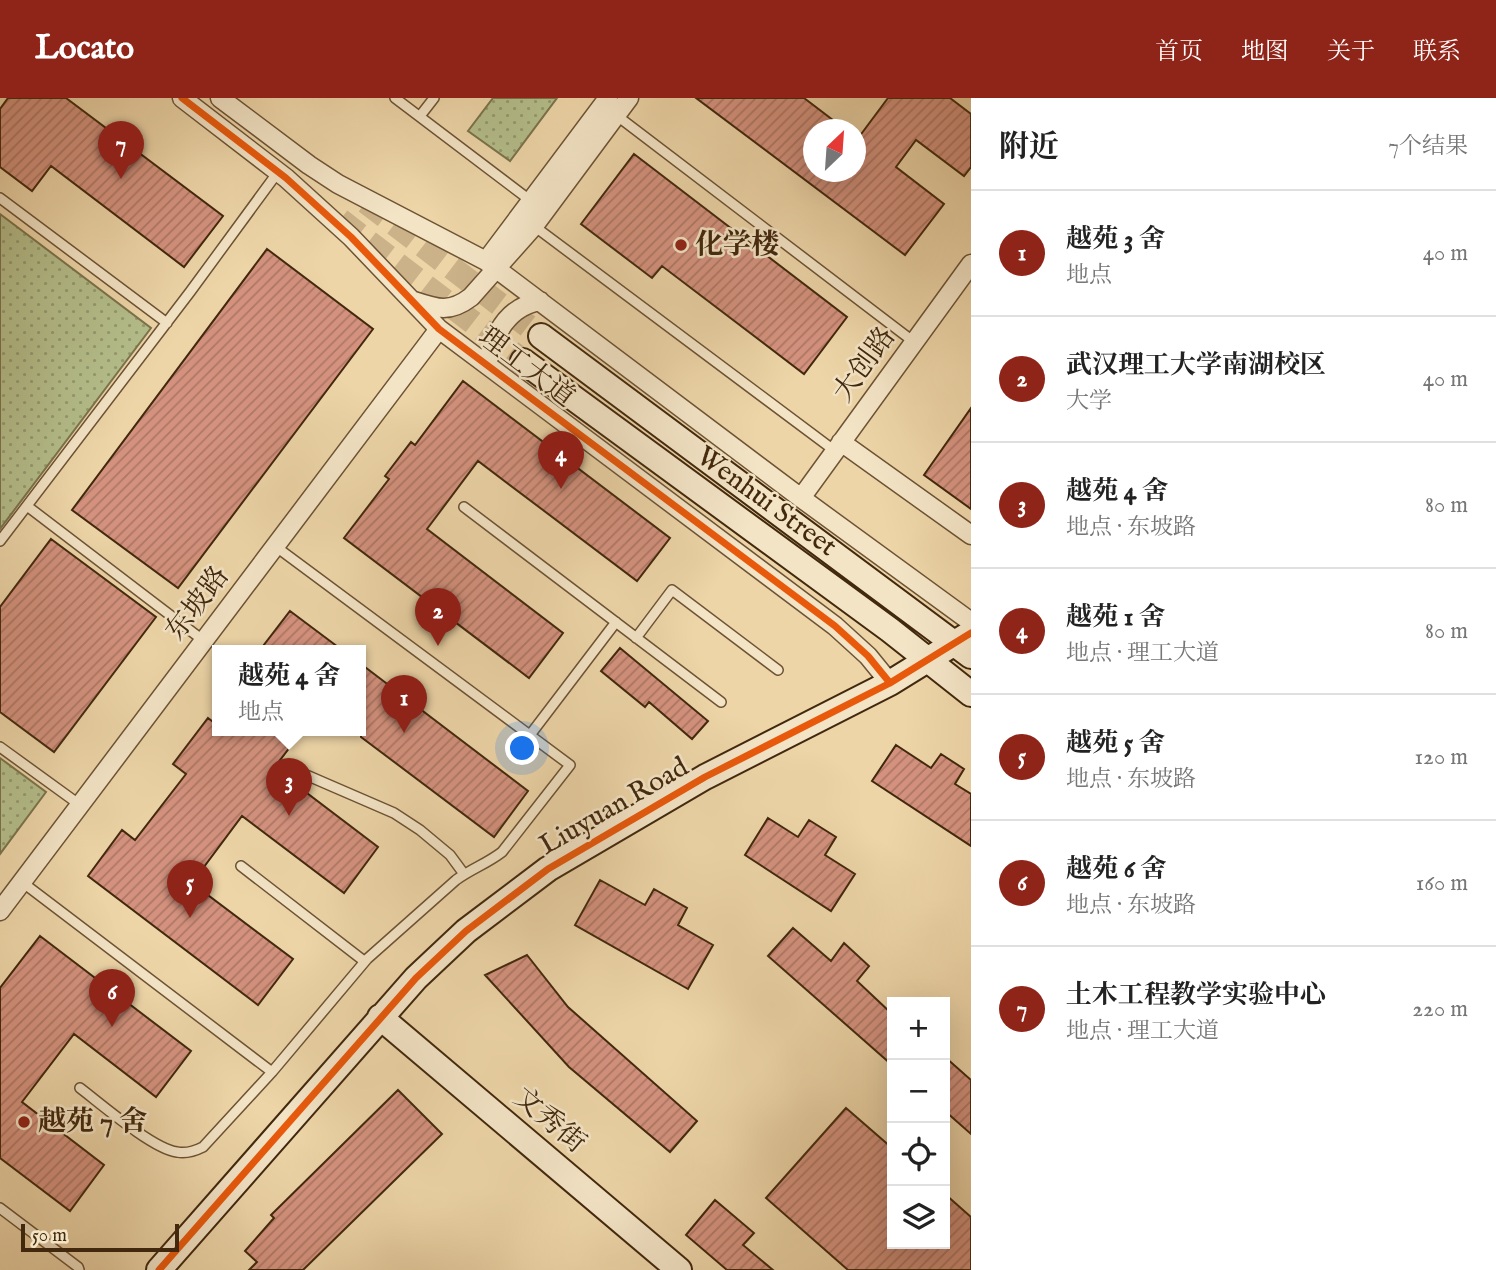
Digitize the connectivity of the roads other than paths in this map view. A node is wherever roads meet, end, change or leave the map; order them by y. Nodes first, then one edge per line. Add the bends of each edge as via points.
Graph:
1 (182, 98) edge
2 (220, 98) edge
3 (396, 98) edge
4 (434, 98) edge
5 (607, 98) edge
6 (629, 98) edge
7 (616, 115) junction
8 (420, 116) junction
9 (278, 172) junction
10 (0, 198) edge
11 (531, 201) junction
12 (534, 226) junction
13 (971, 264) edge
14 (492, 265) junction
15 (411, 299) junction
16 (540, 301) junction
17 (167, 323) junction
18 (439, 329) junction
19 (541, 336) tunnel mouth
20 (914, 342) junction
21 (523, 361) tunnel mouth
22 (487, 365) junction
23 (838, 447) junction
24 (801, 498) junction
25 (27, 506) junction
26 (464, 507) dead end
27 (971, 535) edge
28 (0, 541) edge
29 (275, 546) junction
30 (616, 622) junction
31 (971, 622) edge
32 (636, 638) junction
33 (204, 641) junction
34 (966, 644) edge
35 (928, 660) junction
36 (778, 670) dead end
37 (890, 683) junction
38 (971, 694) edge
39 (721, 702) dead end
40 (530, 735) junction
41 (0, 747) edge
42 (290, 768) dead end
43 (80, 806) junction
44 (241, 866) dead end
45 (464, 874) junction
46 (22, 882) junction
47 (0, 911) edge
48 (364, 961) junction
49 (380, 1017) junction
50 (272, 1072) junction
51 (80, 1088) dead end
52 (0, 1209) edge
53 (79, 1270) edge
54 (159, 1270) edge
55 (679, 1270) edge

1 - 9 street, 理工大道
2 - 14 street via 338,184
3 - 8 lane
4 - 8 lane
5 - 11 street
6 - 7 street
7 - 12 street
7 - 20 lane
8 - 11 lane
9 - 15 street, 理工大道
9 - 17 lane
10 - 17 lane
11 - 14 street
12 - 14 street
12 - 23 lane
13 - 20 street, 大创路
14 - 15 street via 471,297 455,307 438,308
14 - 16 street
15 - 18 street, 理工大道
16 - 22 street via 517,309 503,324
16 - 24 street
17 - 25 lane
18 - 22 street, 理工大道
18 - 29 street, 东坡路
19 - 34 street, Wenhui Street
20 - 23 street, 大创路
21 - 35 street, Wenhui Street
22 - 37 street, 理工大道 via 835,626
23 - 24 street, 大创路
23 - 27 street
24 - 31 street
25 - 28 lane
25 - 33 lane
26 - 30 lane
29 - 33 street, 东坡路
29 - 40 lane
30 - 32 lane
30 - 40 lane
32 - 36 lane via 672,590
32 - 39 lane
33 - 43 street, 东坡路
34 - 35 street, Liuyuan Road
35 - 37 street, Liuyuan Road
35 - 38 street, Wenhui Street
37 - 49 street, Liuyuan Road via 705,777 548,869 466,931
40 - 45 lane via 570,765 502,852
41 - 43 lane
42 - 45 lane via 394,813 450,855
43 - 46 street, 东坡路
44 - 48 lane
45 - 48 lane
46 - 47 street, 东坡路
46 - 50 lane
48 - 50 lane
49 - 54 street, Liuyuan Road
49 - 55 street, 文秀街
50 - 51 lane via 211,1140 185,1153 158,1146
52 - 53 lane

